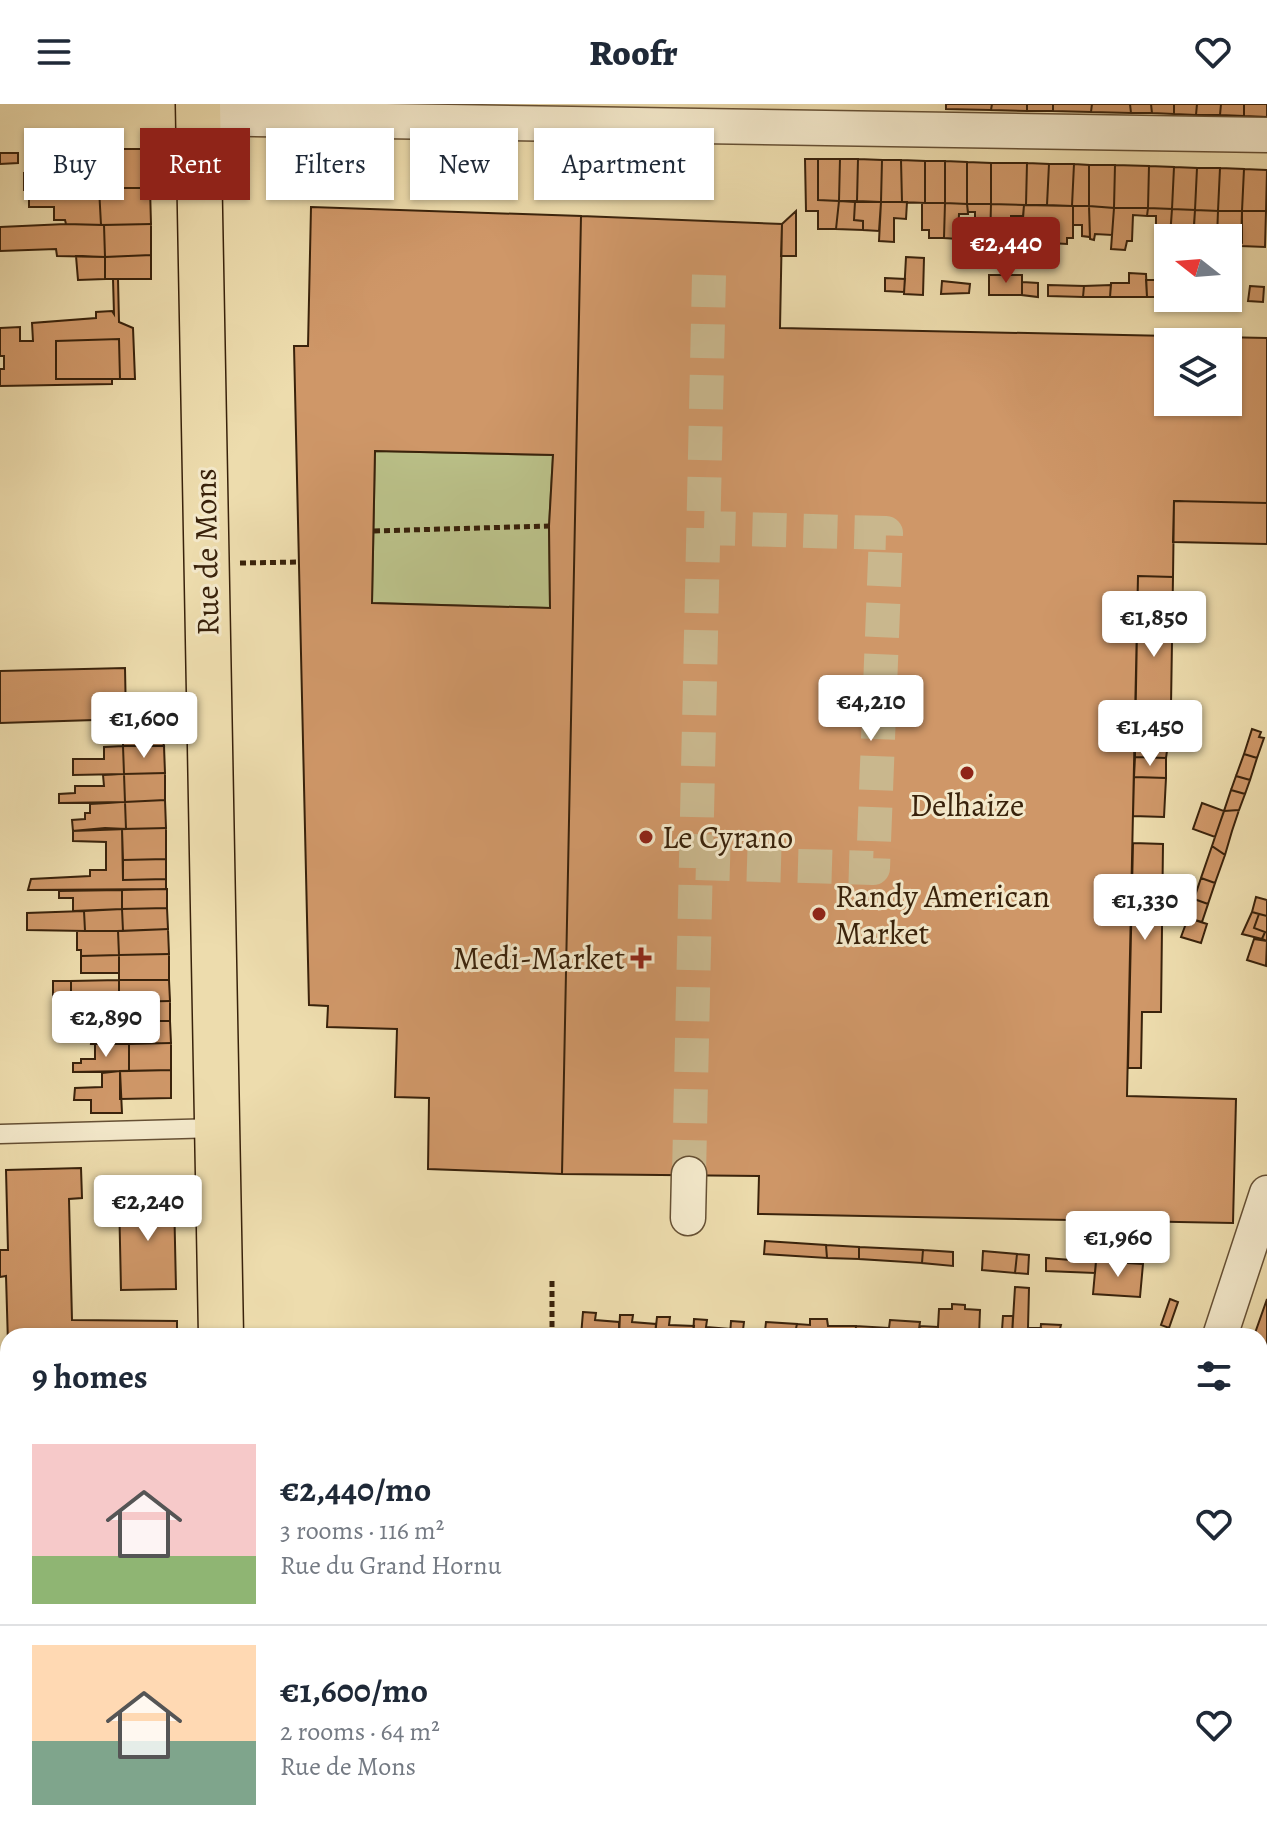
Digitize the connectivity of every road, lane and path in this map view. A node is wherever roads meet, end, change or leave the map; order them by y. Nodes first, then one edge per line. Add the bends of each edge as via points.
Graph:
1 (198, 111) edge
2 (423, 113) edge
3 (632, 114) edge
4 (1267, 135) edge
5 (549, 526) dead end
6 (374, 531) dead end
7 (299, 562) dead end
8 (207, 565) junction
9 (218, 1128) junction
10 (0, 1134) edge
11 (689, 1174) tunnel mouth
12 (1267, 1193) edge
13 (688, 1218) dead end
14 (552, 1281) dead end
15 (221, 1328) edge
16 (552, 1328) edge
17 (1223, 1328) edge

1 - 2 street
1 - 8 main road, Rue de Mons
2 - 3 street
3 - 4 street
5 - 6 path
7 - 8 path
8 - 9 main road, Rue de Mons
9 - 10 lane
9 - 15 main road, Rue de Mons
11 - 13 street
12 - 17 street
14 - 16 path

